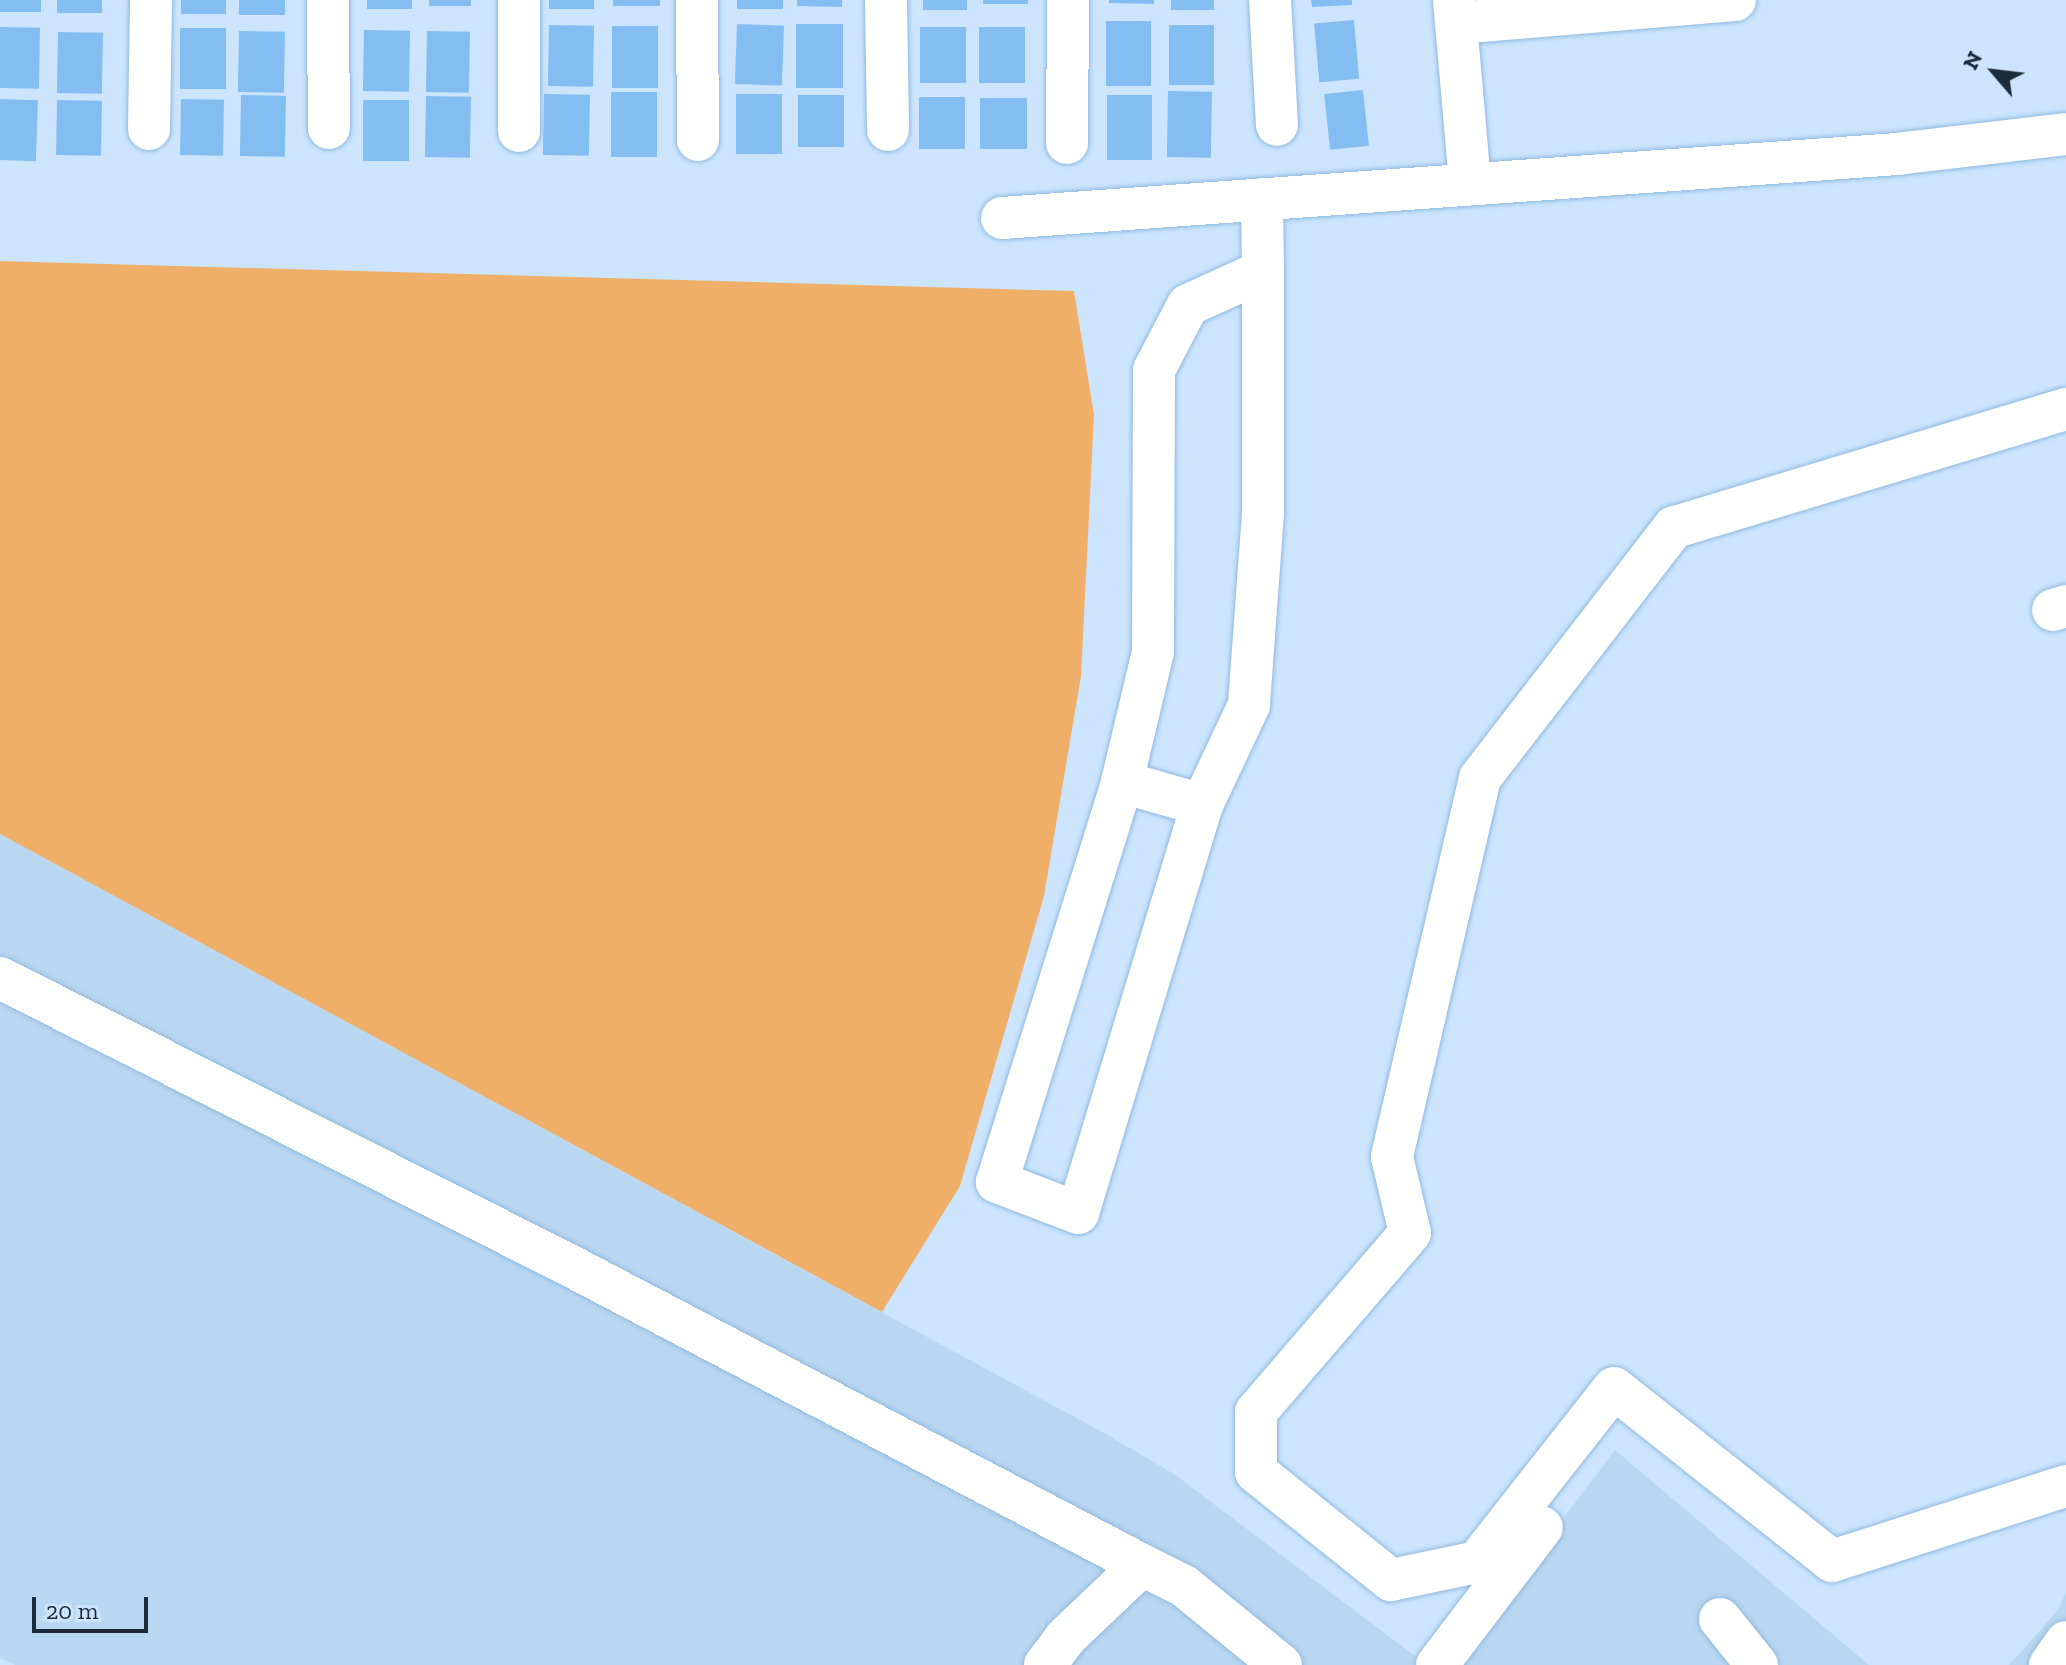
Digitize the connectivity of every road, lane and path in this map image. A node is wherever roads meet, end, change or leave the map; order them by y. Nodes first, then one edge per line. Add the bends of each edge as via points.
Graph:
1 (151, 0) edge
2 (328, 0) edge
3 (519, 0) edge
4 (697, 0) edge
5 (886, 0) edge
6 (1068, 0) edge
7 (1270, 0) edge
8 (1735, 0) edge
9 (1455, 12) edge
10 (1277, 125) dead end
11 (329, 128) dead end
12 (149, 129) dead end
13 (888, 130) dead end
14 (519, 131) dead end
15 (2066, 134) edge
16 (698, 140) dead end
17 (1067, 143) dead end
18 (1470, 184) junction
19 (1262, 199) junction
20 (1002, 218) dead end
21 (1263, 271) junction
22 (2066, 409) edge
23 (1122, 782) junction
24 (1202, 805) junction
25 (0, 978) edge
26 (2066, 1486) edge
27 (1542, 1527) dead end
28 (1142, 1565) junction
29 (1720, 1619) dead end
30 (2066, 1642) edge
31 (1045, 1665) edge
32 (1281, 1665) edge
33 (1437, 1665) edge
34 (1757, 1665) edge
35 (2050, 1665) edge

1 - 12 street
2 - 11 street
3 - 14 street
4 - 16 street
5 - 13 street
6 - 17 street
7 - 10 street
8 - 9 street
9 - 18 street
15 - 18 street via 1897,154
18 - 19 street
19 - 20 street
19 - 21 street
21 - 23 street via 1188,305 1154,370 1153,652
21 - 24 street via 1263,513 1249,705
22 - 26 street via 1674,527 1480,778 1392,1157 1410,1233 1256,1412 1256,1472 1391,1580 1477,1562 1614,1388 1832,1561
23 - 24 street
23 - 24 street via 997,1182 1078,1213
25 - 28 street via 567,1264
27 - 33 street
28 - 31 street via 1065,1638
28 - 32 street via 1184,1586
29 - 34 street
30 - 35 street

